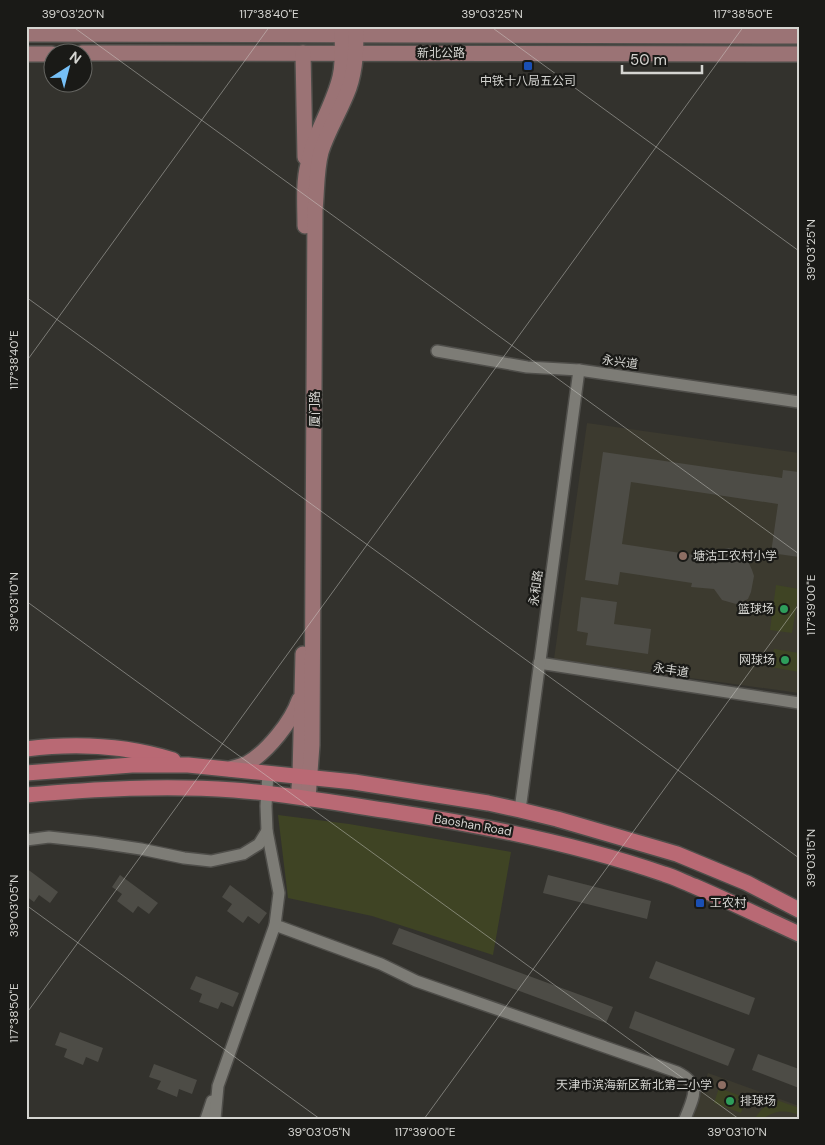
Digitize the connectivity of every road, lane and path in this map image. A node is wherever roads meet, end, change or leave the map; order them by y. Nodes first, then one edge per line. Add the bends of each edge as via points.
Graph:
1 (349, 30) edge
2 (599, 30) edge
3 (26, 34) edge
4 (799, 36) edge
5 (303, 53) junction
6 (349, 53) junction
7 (26, 54) edge
8 (42, 54) edge
9 (92, 54) edge
10 (799, 54) edge
11 (305, 181) junction
12 (437, 351) dead end
13 (579, 370) junction
14 (799, 402) edge
15 (539, 663) junction
16 (302, 689) junction
17 (799, 703) edge
18 (26, 749) edge
19 (188, 765) junction
20 (230, 769) junction
21 (26, 773) edge
22 (268, 773) junction
23 (306, 777) junction
24 (266, 794) junction
25 (26, 795) edge
26 (303, 798) junction
27 (520, 810) junction
28 (267, 831) junction
29 (26, 840) edge
30 (799, 910) edge
31 (276, 926) junction
32 (799, 934) edge
33 (218, 1086) junction
34 (206, 1119) edge
35 (215, 1119) edge
36 (685, 1119) edge

1 - 2 street, 新北公路
1 - 3 street, 新北公路
1 - 6 street, 厦门路
2 - 4 street, 新北公路
5 - 6 street, 新北公路
5 - 9 street, 新北公路
5 - 11 street
6 - 10 street, 新北公路
6 - 11 street, 厦门路 via 314,141
6 - 23 street, 厦门路 via 353,72 318,164 312,725
7 - 8 street
11 - 16 street, 厦门路
12 - 13 street, 永兴道 via 527,367
13 - 14 street, 永兴道
13 - 15 street, 永和路
15 - 17 street, 永丰道
15 - 27 street, 永和路
16 - 20 street via 285,726 248,763
16 - 23 street, 厦门路
18 - 19 main road via 117,748
19 - 20 main road, Baoshan Road
19 - 21 main road, Baoshan Road via 132,765
20 - 22 main road, Baoshan Road
22 - 23 main road, Baoshan Road
22 - 24 street
23 - 26 street, 厦门路
23 - 27 main road, Baoshan Road
24 - 25 main road, Baoshan Road via 234,790 131,788
24 - 26 main road, Baoshan Road
24 - 28 street
26 - 32 main road, Baoshan Road via 465,823 605,856 665,874
27 - 30 main road, Baoshan Road via 677,854 747,883
28 - 29 street via 259,844 242,854 211,861 94,842 49,838
28 - 31 street via 279,893
31 - 33 street
31 - 36 street via 381,964 416,981 677,1072 689,1079 694,1089
33 - 34 street
33 - 35 street

